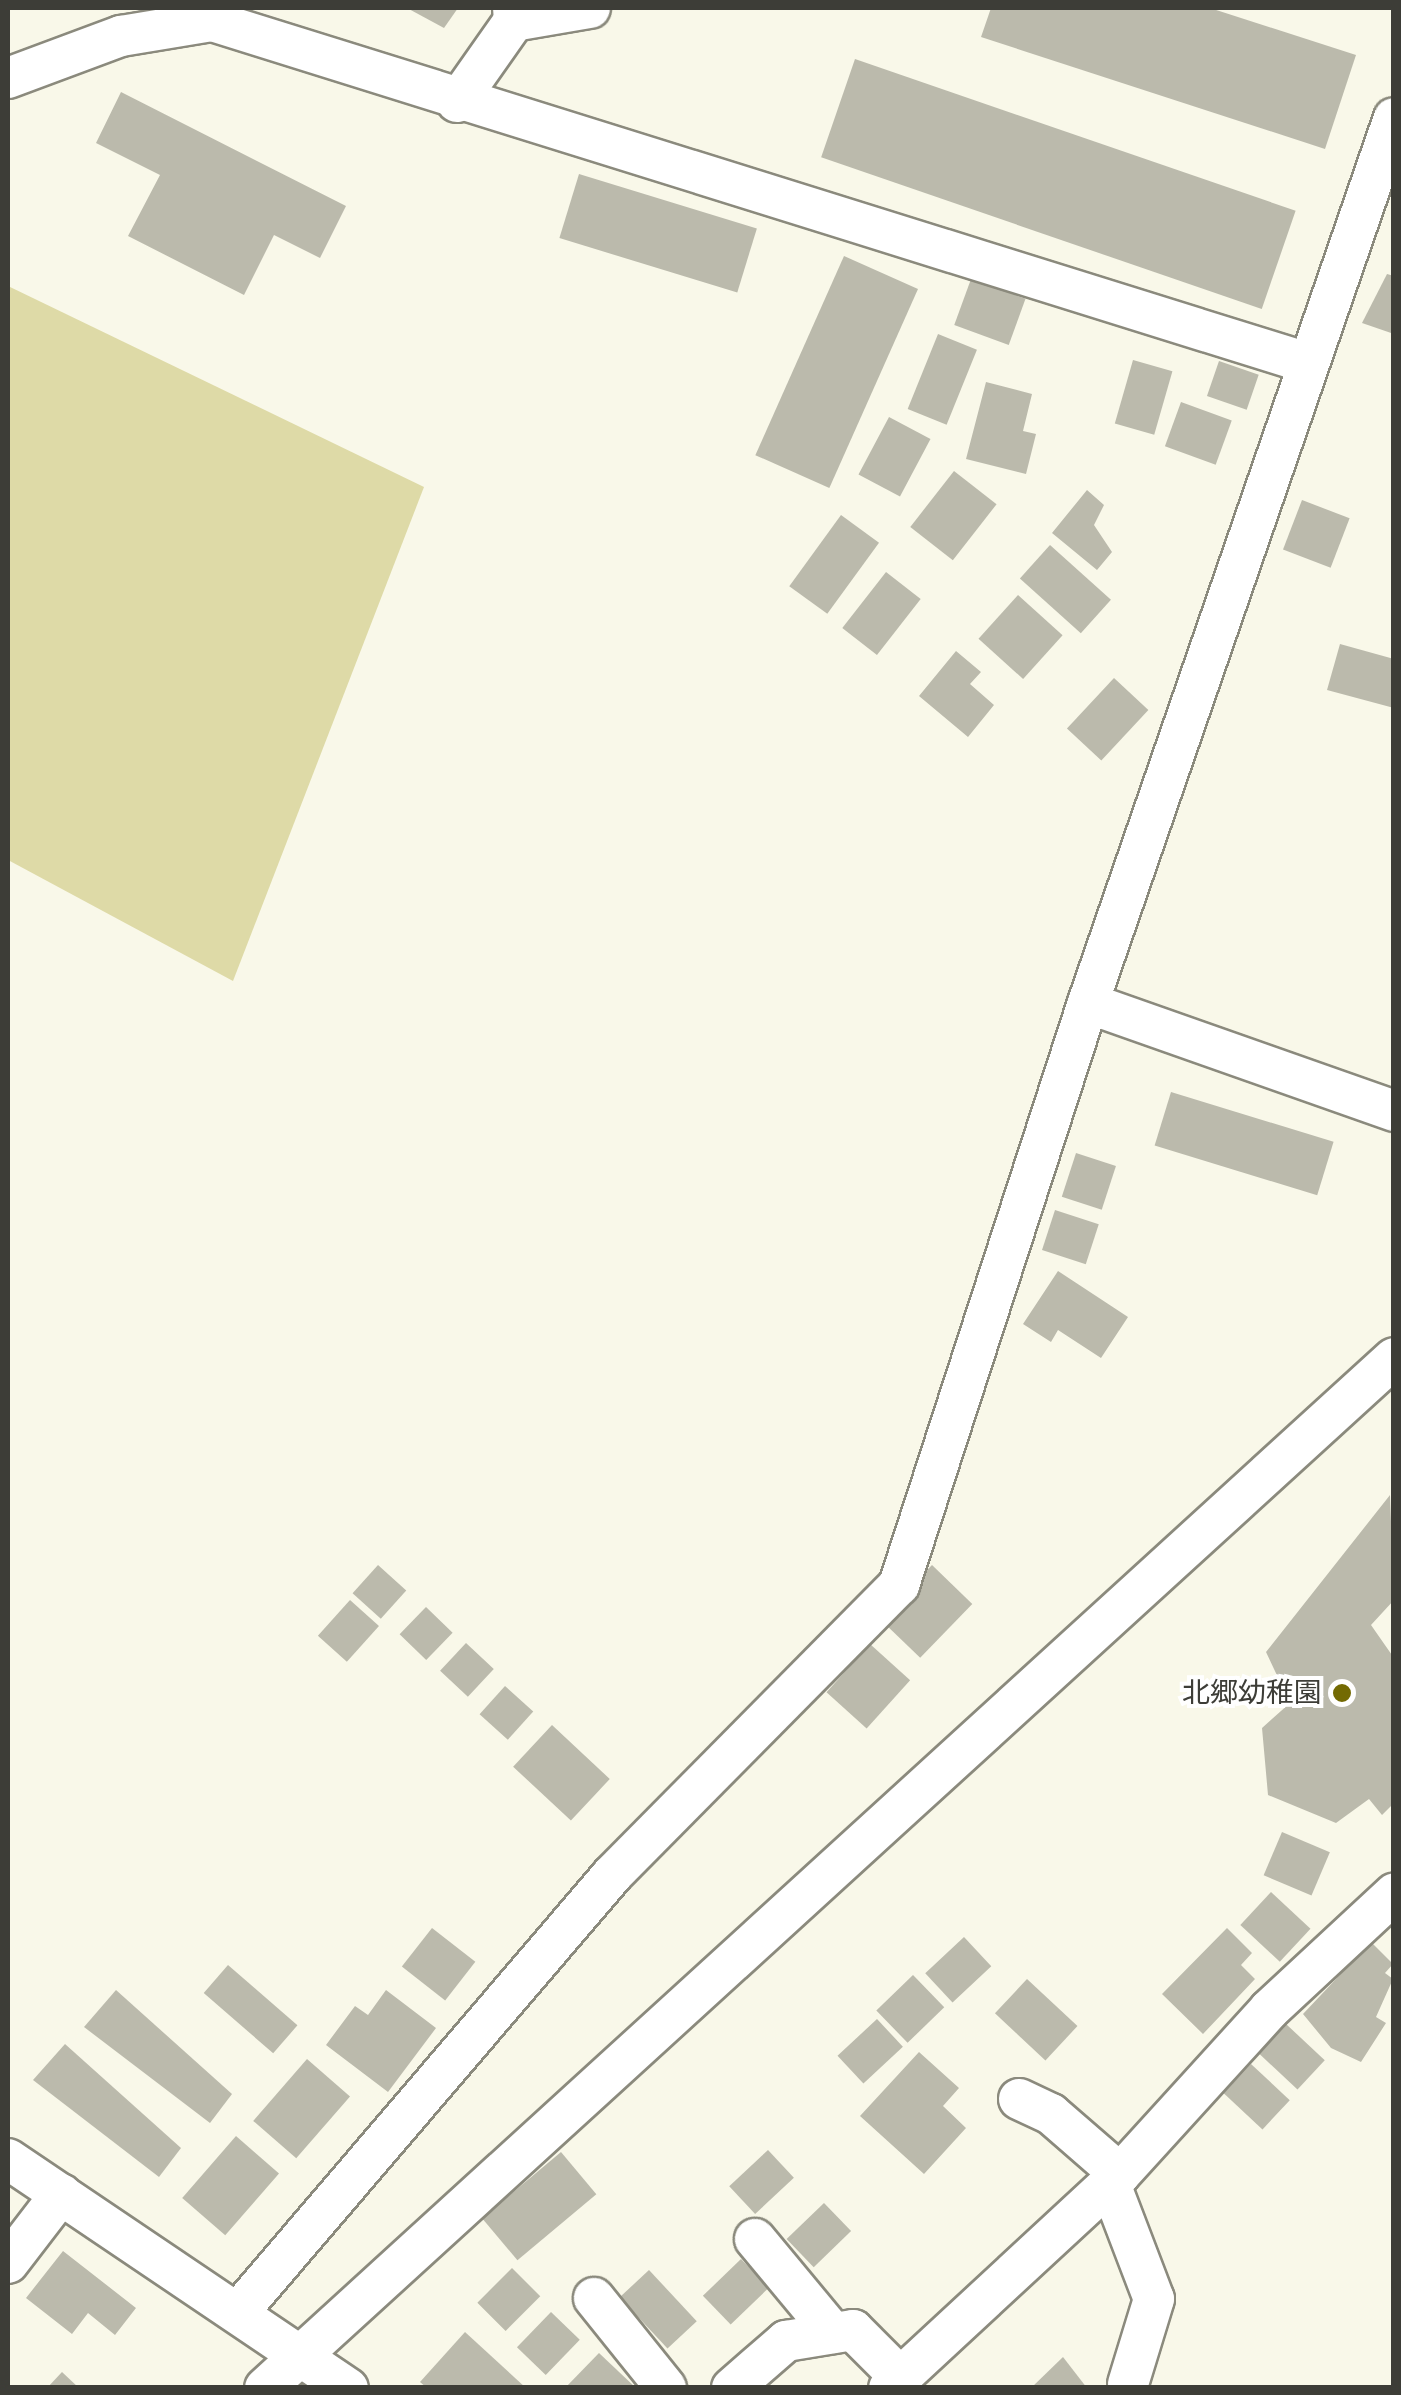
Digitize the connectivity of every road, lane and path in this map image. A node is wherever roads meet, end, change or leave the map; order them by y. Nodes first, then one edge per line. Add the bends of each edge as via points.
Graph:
1 (590, 8) edge
2 (514, 14) edge
3 (8, 78) edge
4 (457, 102) junction
5 (1394, 118) edge
6 (1304, 362) junction
7 (1088, 1003) junction
8 (1394, 1111) edge
9 (1394, 1358) edge
10 (1394, 1894) edge
11 (1020, 2099) dead end
12 (8, 2160) edge
13 (1115, 2179) junction
14 (61, 2194) junction
15 (755, 2239) dead end
16 (8, 2264) edge
17 (594, 2298) dead end
18 (240, 2310) junction
19 (833, 2334) junction
20 (301, 2354) junction
21 (895, 2382) edge
22 (1128, 2384) dead end
23 (265, 2388) edge
24 (348, 2388) edge
25 (666, 2388) edge
26 (732, 2388) edge

1 - 2 street
2 - 4 street
3 - 4 street via 122,36 212,21
4 - 6 street
5 - 6 street
6 - 7 street
7 - 8 street
7 - 18 street via 899,1585 612,1875
9 - 20 street
10 - 13 street via 1270,2010
11 - 13 street via 1052,2114
12 - 14 street
13 - 21 street
13 - 22 street via 1154,2299
14 - 16 street
14 - 18 street
15 - 19 street
17 - 25 street
18 - 20 street
19 - 21 street via 853,2330
19 - 26 street via 786,2341
20 - 23 street
20 - 24 street

